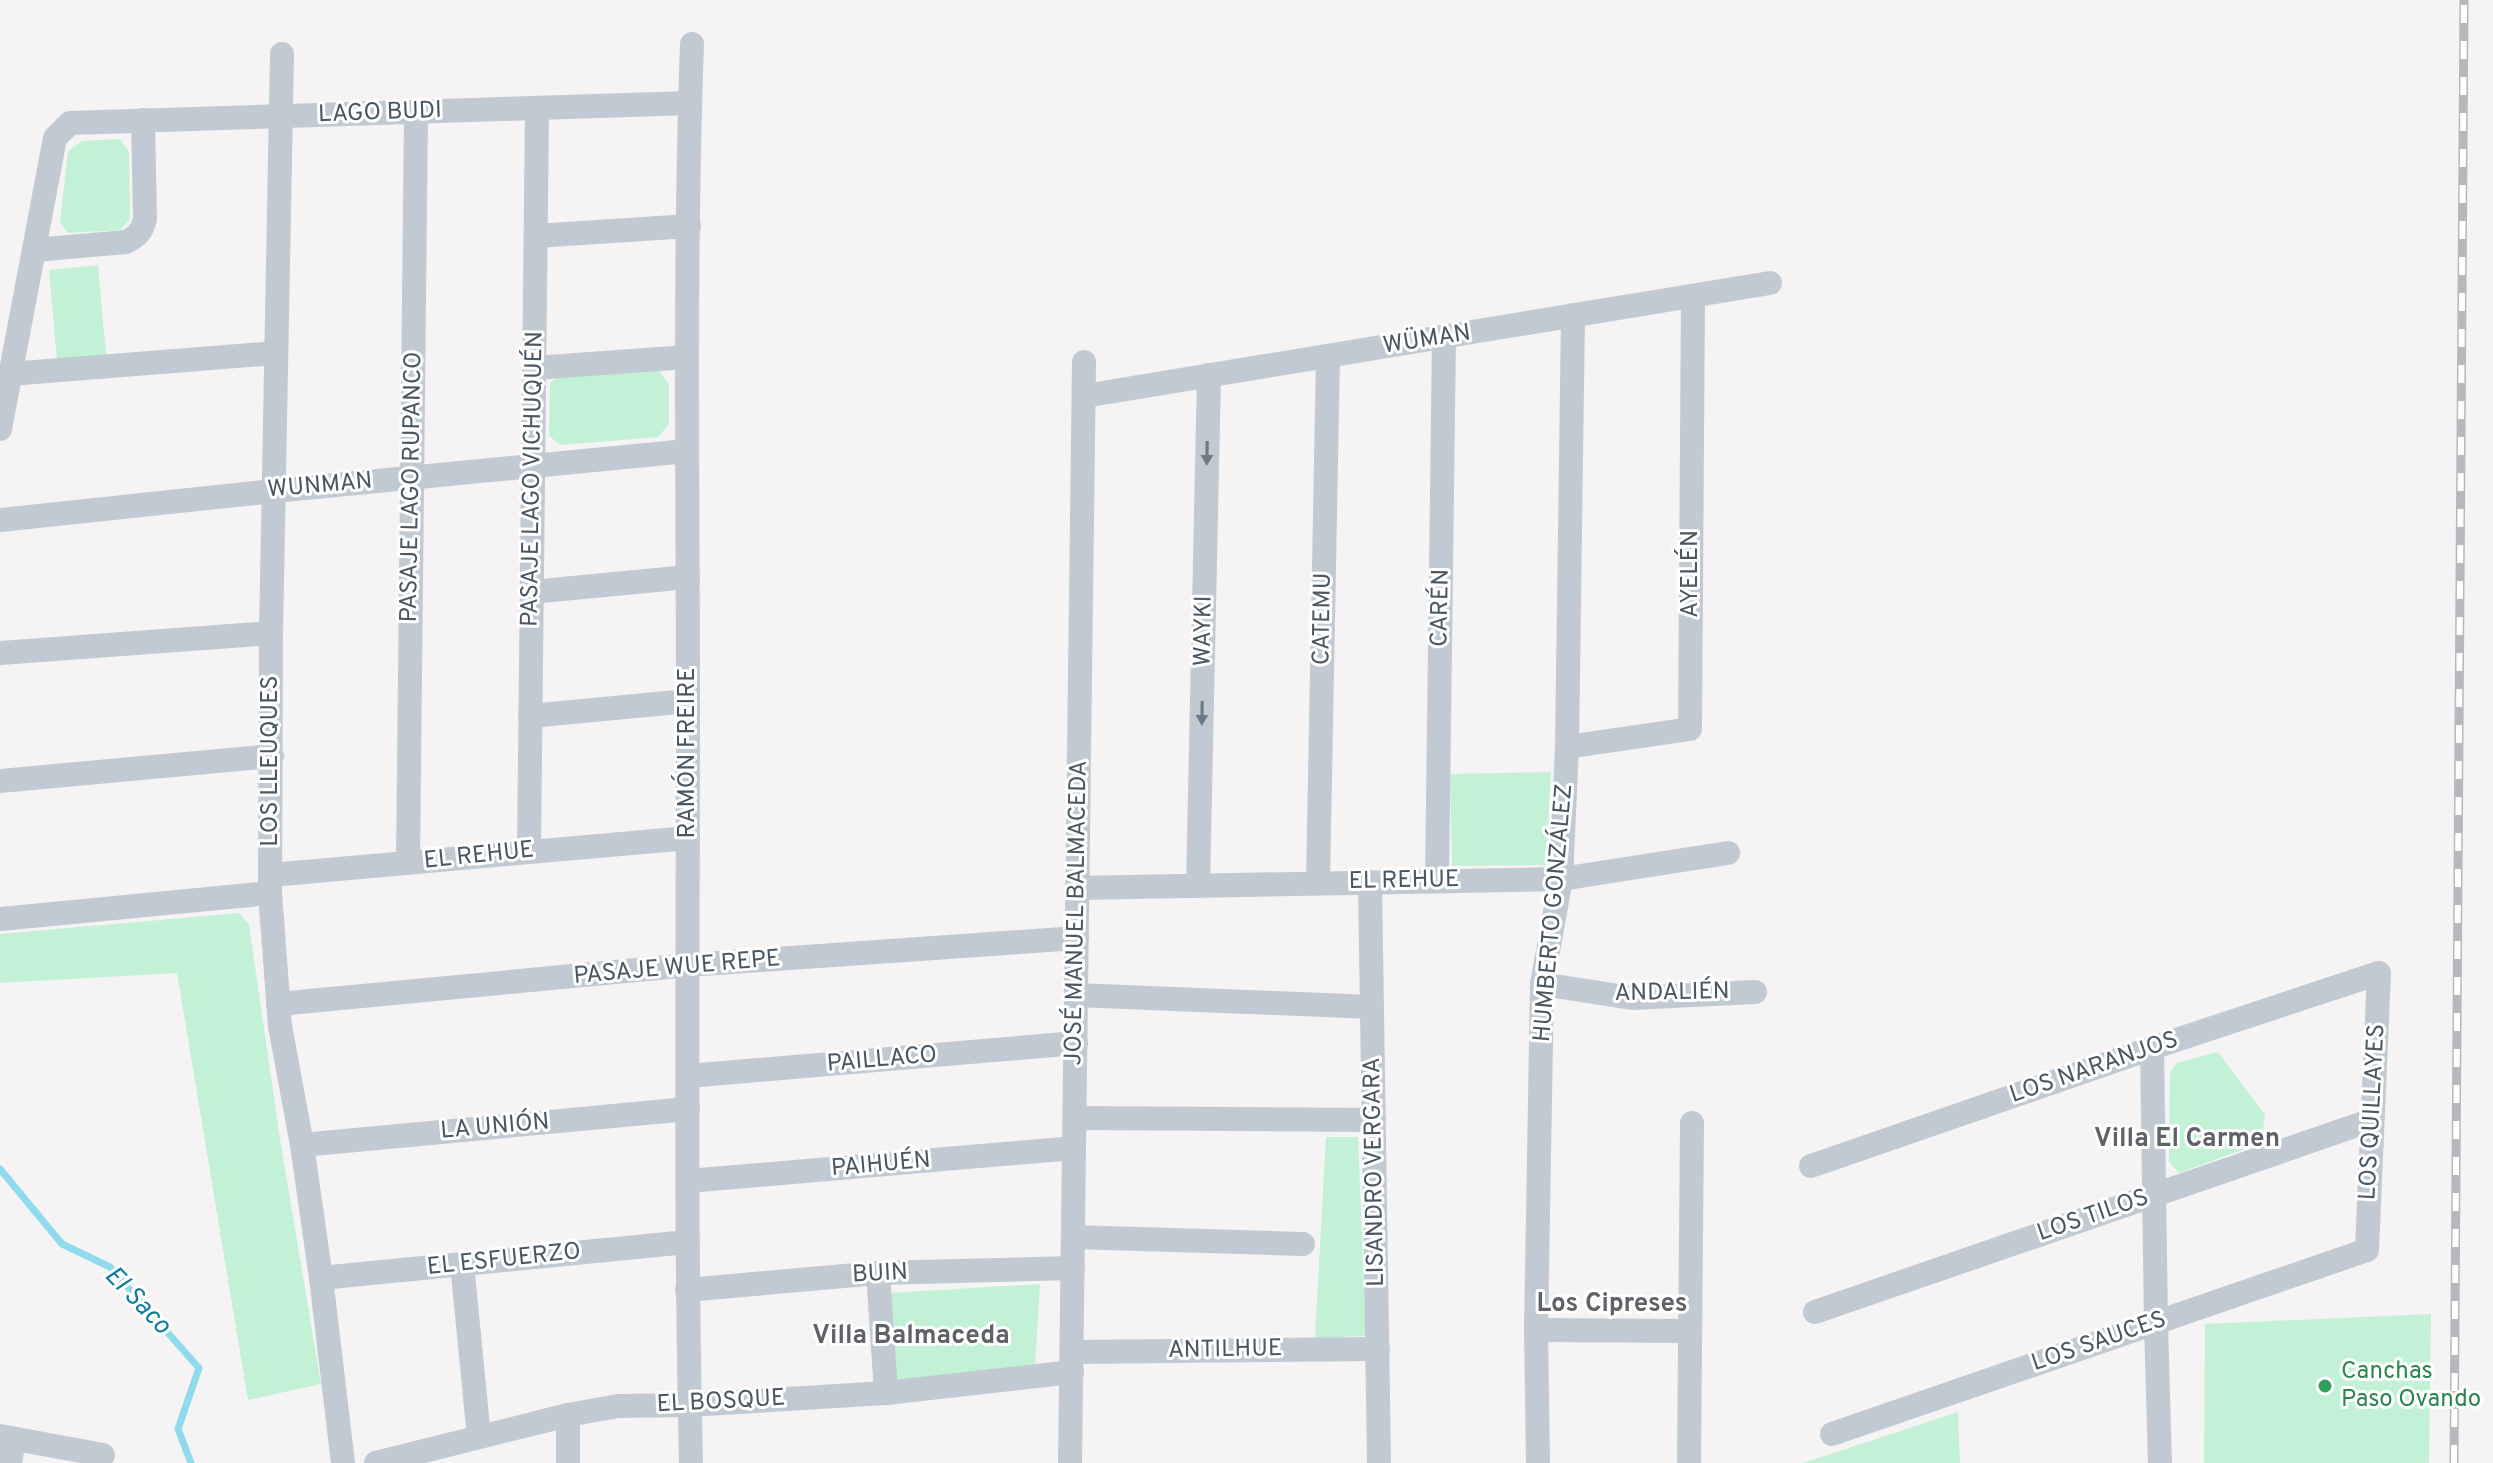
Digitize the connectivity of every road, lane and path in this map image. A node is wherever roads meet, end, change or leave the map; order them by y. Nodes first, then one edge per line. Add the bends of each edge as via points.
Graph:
1 (692, 44) dead end
2 (282, 54) dead end
3 (690, 103) junction
4 (537, 108) junction
5 (416, 112) junction
6 (280, 116) junction
7 (143, 120) junction
8 (689, 226) junction
9 (536, 236) junction
10 (34, 250) junction
11 (1770, 283) dead end
12 (1693, 296) junction
13 (1573, 315) junction
14 (1444, 337) junction
15 (276, 353) junction
16 (1328, 356) junction
17 (687, 357) junction
18 (1084, 362) dead end
19 (534, 368) junction
20 (10, 374) junction
21 (1209, 375) junction
22 (1084, 396) junction
23 (0, 429) edge
24 (687, 451) junction
25 (533, 467) junction
26 (411, 478) junction
27 (274, 491) junction
28 (0, 520) edge
29 (688, 577) junction
30 (531, 592) junction
31 (271, 633) junction
32 (0, 653) edge
33 (688, 701) junction
34 (530, 716) junction
35 (1567, 747) junction
36 (272, 756) junction
37 (0, 781) edge
38 (688, 838) junction
39 (529, 851) junction
40 (1728, 853) dead end
41 (408, 863) junction
42 (1561, 879) junction
43 (1437, 880) junction
44 (1370, 882) junction
45 (1318, 883) junction
46 (270, 884) junction
47 (1198, 886) junction
48 (1077, 888) junction
49 (0, 919) edge
50 (1077, 938) junction
51 (689, 965) junction
52 (2379, 973) joint
53 (1542, 984) junction
54 (1755, 992) dead end
55 (1076, 995) junction
56 (278, 1004) junction
57 (1372, 1007) junction
58 (1076, 1043) junction
59 (2152, 1048) junction
60 (688, 1076) junction
61 (688, 1109) junction
62 (1075, 1118) junction
63 (1374, 1120) junction
64 (2372, 1120) junction
65 (1692, 1123) dead end
66 (302, 1145) junction
67 (1074, 1148) junction
68 (1811, 1166) dead end
69 (688, 1181) junction
70 (2155, 1195) junction
71 (1073, 1237) junction
72 (687, 1242) junction
73 (1303, 1244) dead end
74 (2367, 1250) joint
75 (462, 1264) junction
76 (1073, 1268) junction
77 (878, 1273) junction
78 (321, 1278) junction
79 (687, 1290) junction
80 (1815, 1312) dead end
81 (2156, 1323) junction
82 (1536, 1330) junction
83 (1689, 1331) junction
84 (1378, 1349) junction
85 (1072, 1362) junction
86 (886, 1393) junction
87 (690, 1405) junction
88 (568, 1415) junction
89 (1832, 1434) dead end
90 (7, 1437) edge
91 (465, 1447) edge
92 (103, 1455) dead end
93 (10, 1463) edge
94 (343, 1463) edge
95 (376, 1463) edge
96 (568, 1463) edge
97 (691, 1463) edge
98 (1070, 1463) edge
99 (1379, 1463) edge
100 (1538, 1463) edge
101 (1689, 1463) edge
102 (2160, 1463) edge

1 - 3 street, RAMÓN FREIRE
2 - 6 street, LOS LLEUQUES
3 - 4 street, LAGO BUDI
3 - 8 street, RAMÓN FREIRE
4 - 5 street, LAGO BUDI
4 - 9 street, PASAJE LAGO VICHUQUÉN
5 - 6 street, LAGO BUDI
5 - 26 street, PASAJE LAGO RUPANCO
6 - 7 street, LAGO BUDI
6 - 15 street, LOS LLEUQUES
7 - 10 street, LAGO BUDI via 70,123 55,138
7 - 10 street via 143,230 126,242
8 - 9 street
8 - 17 street, RAMÓN FREIRE
9 - 19 street, PASAJE LAGO VICHUQUÉN
10 - 20 street
11 - 12 street, WÜMAN
12 - 13 street, WÜMAN
12 - 35 street, AYELÉN via 1690,729
13 - 14 street, WÜMAN
13 - 35 street, HUMBERTO GONZÁLEZ
14 - 16 street, WÜMAN
14 - 43 street, CARÉN
15 - 20 street
15 - 27 street, LOS LLEUQUES
16 - 21 street, WÜMAN
16 - 45 street, CATEMU
17 - 19 street
17 - 24 street, RAMÓN FREIRE
18 - 22 street, JOSÉ MANUEL BALMACEDA
19 - 25 street, PASAJE LAGO VICHUQUÉN
20 - 23 street
21 - 22 street, WÜMAN
21 -> 47 street, WAYKI
22 - 48 street, JOSÉ MANUEL BALMACEDA
24 - 25 street, WUNMAN
24 - 29 street, RAMÓN FREIRE
25 - 26 street, WUNMAN
25 - 30 street, PASAJE LAGO VICHUQUÉN
26 - 27 street, WUNMAN
26 - 41 street, PASAJE LAGO RUPANCO
27 - 28 street, WUNMAN
27 - 31 street, LOS LLEUQUES
29 - 30 street
29 - 33 street, RAMÓN FREIRE
30 - 34 street, PASAJE LAGO VICHUQUÉN
31 - 32 street
31 - 36 street, LOS LLEUQUES
33 - 34 street
33 - 38 street, RAMÓN FREIRE
34 - 39 street, PASAJE LAGO VICHUQUÉN
35 - 42 street, HUMBERTO GONZÁLEZ
36 - 37 street
36 - 46 street, LOS LLEUQUES
38 - 39 street, EL REHUE
38 - 51 street, RAMÓN FREIRE
39 - 41 street, EL REHUE
40 - 42 street, EL REHUE
41 - 46 street, EL REHUE
42 - 43 street, EL REHUE
42 - 53 street, HUMBERTO GONZÁLEZ
43 - 44 street, EL REHUE
44 - 45 street, EL REHUE
44 - 57 street, LISANDRO VERGARA
45 - 47 street, EL REHUE
46 - 49 street, EL REHUE
46 - 56 street, LOS LLEUQUES
47 - 48 street, EL REHUE
48 - 50 street, JOSÉ MANUEL BALMACEDA
50 - 51 street, PASAJE WUE REPE
50 - 55 street, JOSÉ MANUEL BALMACEDA
51 - 56 street, PASAJE WUE REPE
51 - 60 street, RAMÓN FREIRE
52 - 59 street, LOS NARANJOS
52 - 64 street, LOS QUILLAYES
53 - 54 street, ANDALIÉN via 1632,998
53 - 82 street, HUMBERTO GONZÁLEZ
55 - 57 street
55 - 58 street, JOSÉ MANUEL BALMACEDA
56 - 66 street, LOS LLEUQUES
57 - 63 street, LISANDRO VERGARA
58 - 60 street, PAILLACO
58 - 62 street, JOSÉ MANUEL BALMACEDA
59 - 68 street, LOS NARANJOS
59 - 70 street
60 - 61 street, RAMÓN FREIRE
61 - 66 street, LA UNIÓN
61 - 69 street, RAMÓN FREIRE
62 - 63 street
62 - 67 street, JOSÉ MANUEL BALMACEDA
63 - 84 street, LISANDRO VERGARA
64 - 70 street, LOS TILOS
64 - 74 street, LOS QUILLAYES
65 - 83 street
66 - 78 street, LOS LLEUQUES
67 - 69 street, PAIHUÉN
67 - 71 street, JOSÉ MANUEL BALMACEDA
69 - 72 street, RAMÓN FREIRE
70 - 80 street, LOS TILOS
70 - 81 street
71 - 73 street
71 - 76 street, JOSÉ MANUEL BALMACEDA
72 - 75 street, EL ESFUERZO
72 - 79 street, RAMÓN FREIRE
74 - 81 street, LOS SAUCES
75 - 78 street, EL ESFUERZO
75 - 91 street
76 - 77 street, BUIN
76 - 85 street, JOSÉ MANUEL BALMACEDA
77 - 79 street, BUIN
77 - 86 street
78 - 94 street, LOS LLEUQUES
79 - 87 street, RAMÓN FREIRE
81 - 89 street, LOS SAUCES
81 - 102 street
82 - 83 street
82 - 100 street, HUMBERTO GONZÁLEZ
83 - 101 street
84 - 85 street, ANTILHUE
84 - 99 street, LISANDRO VERGARA
85 - 86 street, EL BOSQUE
85 - 98 street, JOSÉ MANUEL BALMACEDA
86 - 87 street, EL BOSQUE
87 - 88 street, EL BOSQUE via 618,1406
87 - 97 street, RAMÓN FREIRE
88 - 91 street, EL BOSQUE
88 - 96 street
90 - 92 street
90 - 93 street
91 - 95 street, EL BOSQUE

